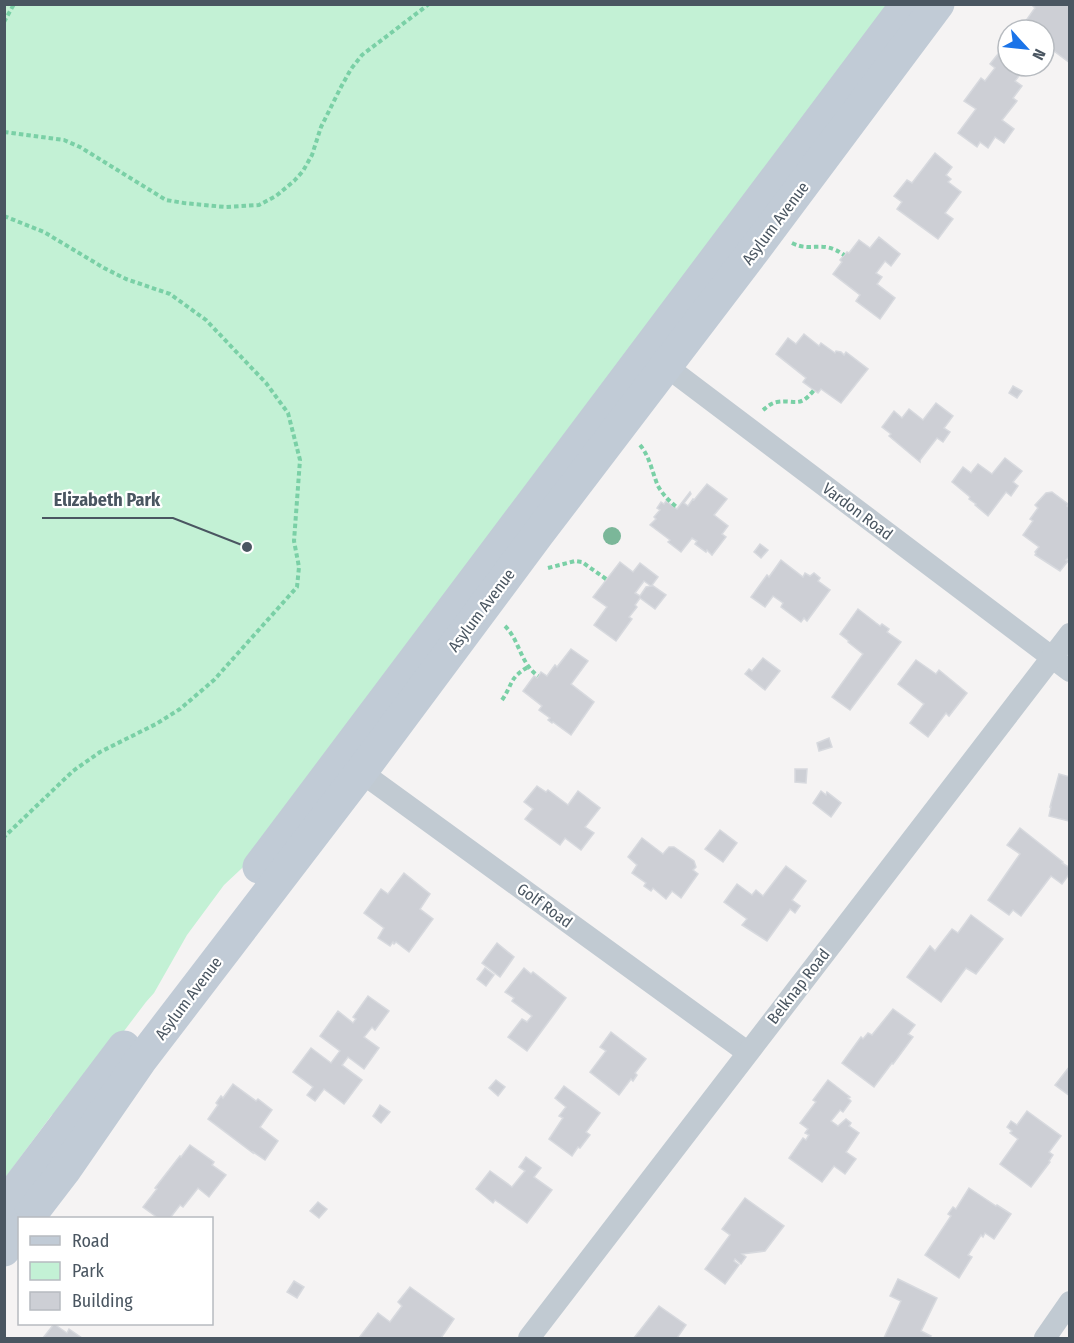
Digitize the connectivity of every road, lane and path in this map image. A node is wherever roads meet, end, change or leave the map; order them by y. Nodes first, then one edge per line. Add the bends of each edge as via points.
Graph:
1 (14, 4) edge
2 (429, 4) edge
3 (907, 4) edge
4 (938, 4) edge
5 (4, 22) edge
6 (4, 132) edge
7 (4, 216) edge
8 (789, 242) dead end
9 (844, 255) dead end
10 (656, 358) junction
11 (813, 390) dead end
12 (763, 410) dead end
13 (639, 444) dead end
14 (678, 508) dead end
15 (544, 566) dead end
16 (606, 579) dead end
17 (504, 625) dead end
18 (1070, 634) edge
19 (1061, 665) edge
20 (528, 666) junction
21 (538, 676) dead end
22 (502, 700) dead end
23 (351, 765) junction
24 (4, 837) edge
25 (747, 1052) junction
26 (4, 1206) edge
27 (29, 1217) edge
28 (18, 1232) edge
29 (4, 1250) edge
30 (1070, 1302) edge
31 (529, 1338) edge
32 (1045, 1338) edge

1 - 5 path
2 - 6 path via 362,55 341,87 303,171 276,196 259,205 225,207 166,200 72,143
3 - 10 main road, Asylum Avenue
4 - 10 main road, Asylum Avenue via 755,249
7 - 24 path via 44,232 126,279 170,294 206,320 266,383 288,413 300,460 294,541 299,567 297,587 214,680 180,709 73,771
8 - 9 path via 802,247 827,246
10 - 19 street, Vardon Road
10 - 23 main road, Asylum Avenue via 517,562
11 - 12 path via 804,400 773,403
13 - 14 path via 660,490
15 - 16 path via 582,562
17 - 20 path
18 - 19 street, Belknap Road
19 - 25 street, Belknap Road
20 - 21 path
20 - 22 path via 512,679
23 - 25 street, Golf Road
23 - 26 main road, Asylum Avenue
23 - 27 main road, Asylum Avenue
25 - 31 street, Belknap Road
28 - 29 main road
30 - 32 street

